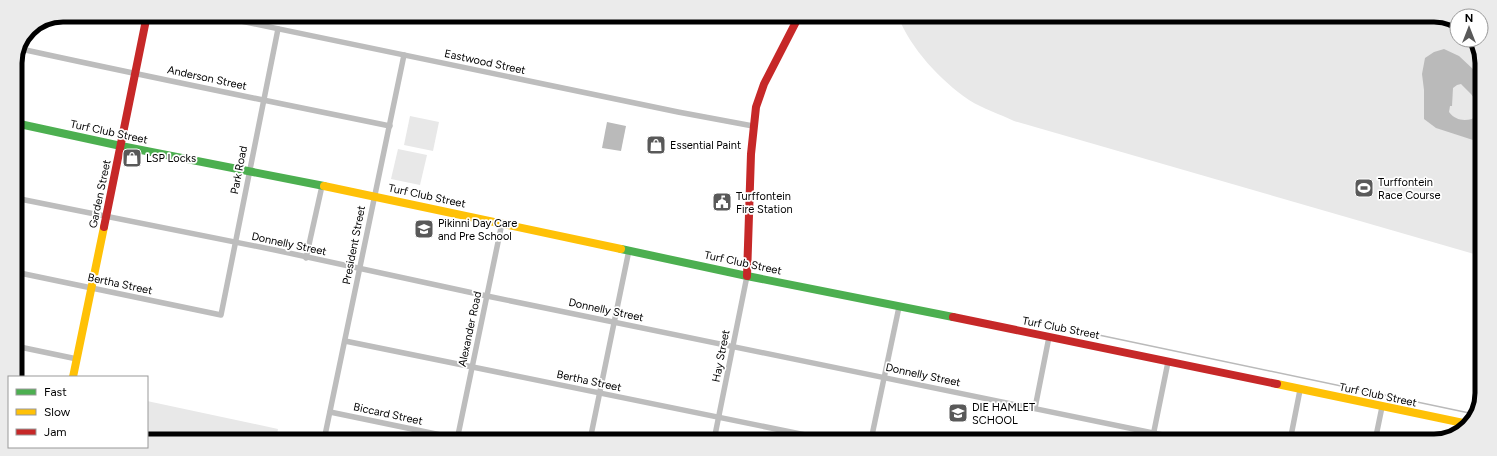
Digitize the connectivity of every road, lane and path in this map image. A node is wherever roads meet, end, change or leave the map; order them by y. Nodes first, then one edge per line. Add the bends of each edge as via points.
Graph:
1 (146, 22) edge
2 (245, 22) edge
3 (796, 22) edge
4 (278, 29) junction
5 (24, 50) edge
6 (404, 55) junction
7 (135, 74) junction
8 (263, 100) junction
9 (22, 125) edge
10 (390, 126) junction
11 (753, 126) junction
12 (121, 146) junction
13 (249, 171) junction
14 (322, 186) junction
15 (374, 196) junction
16 (22, 199) edge
17 (106, 217) junction
18 (502, 223) junction
19 (235, 242) junction
20 (629, 250) junction
21 (306, 258) junction
22 (359, 269) junction
23 (22, 273) edge
24 (747, 276) junction
25 (92, 288) junction
26 (487, 296) junction
27 (899, 307) junction
28 (221, 315) joint
29 (614, 322) junction
30 (1049, 337) junction
31 (345, 341) junction
32 (22, 347) edge
33 (733, 347) junction
34 (77, 359) junction
35 (1168, 362) junction
36 (472, 367) junction
37 (73, 376) edge
38 (884, 378) junction
39 (1300, 390) junction
40 (599, 393) junction
41 (1382, 407) junction
42 (1034, 408) junction
43 (330, 412) junction
44 (719, 418) junction
45 (1462, 423) edge
46 (1153, 432) junction
47 (325, 434) edge
48 (433, 434) edge
49 (458, 434) edge
50 (591, 434) edge
51 (715, 434) edge
52 (800, 434) edge
53 (872, 434) edge
54 (1162, 434) edge
55 (1291, 434) edge
56 (1376, 434) edge

1 - 7 main road, Garden Street
2 - 4 street, Eastwood Street
3 - 11 main road via 757,101
4 - 6 street, Eastwood Street
4 - 8 street, Park Road
5 - 7 street, Anderson Street
6 - 10 street, President Street
6 - 11 street, Eastwood Street
7 - 8 street, Anderson Street
7 - 12 main road, Garden Street
8 - 10 street, Anderson Street
8 - 13 street, Park Road
9 - 12 main road, Turf Club Street
10 - 15 street, President Street
11 - 24 main road
12 - 13 main road, Turf Club Street
12 - 17 main road, Garden Street
13 - 14 main road, Turf Club Street
13 - 19 street, Park Road
14 - 15 main road, Turf Club Street
14 - 21 street
15 - 18 main road, Turf Club Street
15 - 22 street, President Street
16 - 17 street, Donnelly Street
17 - 19 street, Donnelly Street
17 - 25 main road, Garden Street
18 - 20 main road, Turf Club Street
18 - 26 street, Alexander Road
19 - 21 street, Donnelly Street
19 - 28 street, Park Road
20 - 24 main road, Turf Club Street
20 - 29 street
21 - 22 street, Donnelly Street
22 - 26 street, Donnelly Street
22 - 31 street, President Street
23 - 25 street, Bertha Street
24 - 27 main road, Turf Club Street
24 - 33 street, Hay Street
25 - 28 street, Bertha Street
25 - 34 main road, Garden Street
26 - 29 street, Donnelly Street
26 - 36 street, Alexander Road
27 - 30 main road, Turf Club Street
27 - 38 street
29 - 33 street, Donnelly Street
29 - 40 street
30 - 35 main road, Turf Club Street
30 - 42 street
31 - 36 street, Bertha Street
31 - 43 street, President Street
32 - 34 street
33 - 38 street, Donnelly Street
33 - 44 street, Hay Street
34 - 37 main road, Garden Street
35 - 39 main road, Turf Club Street
35 - 46 street
36 - 40 street, Bertha Street
36 - 49 street, Alexander Road
38 - 42 street, Donnelly Street
38 - 53 street
39 - 41 main road, Turf Club Street
39 - 55 street
40 - 44 street, Bertha Street
40 - 50 street
41 - 45 main road, Turf Club Street
41 - 56 street
42 - 46 street, Donnelly Street
43 - 47 street, President Street
43 - 48 street, Biccard Street
44 - 51 street, Hay Street
44 - 52 street, Bertha Street
46 - 54 street, Donnelly Street

